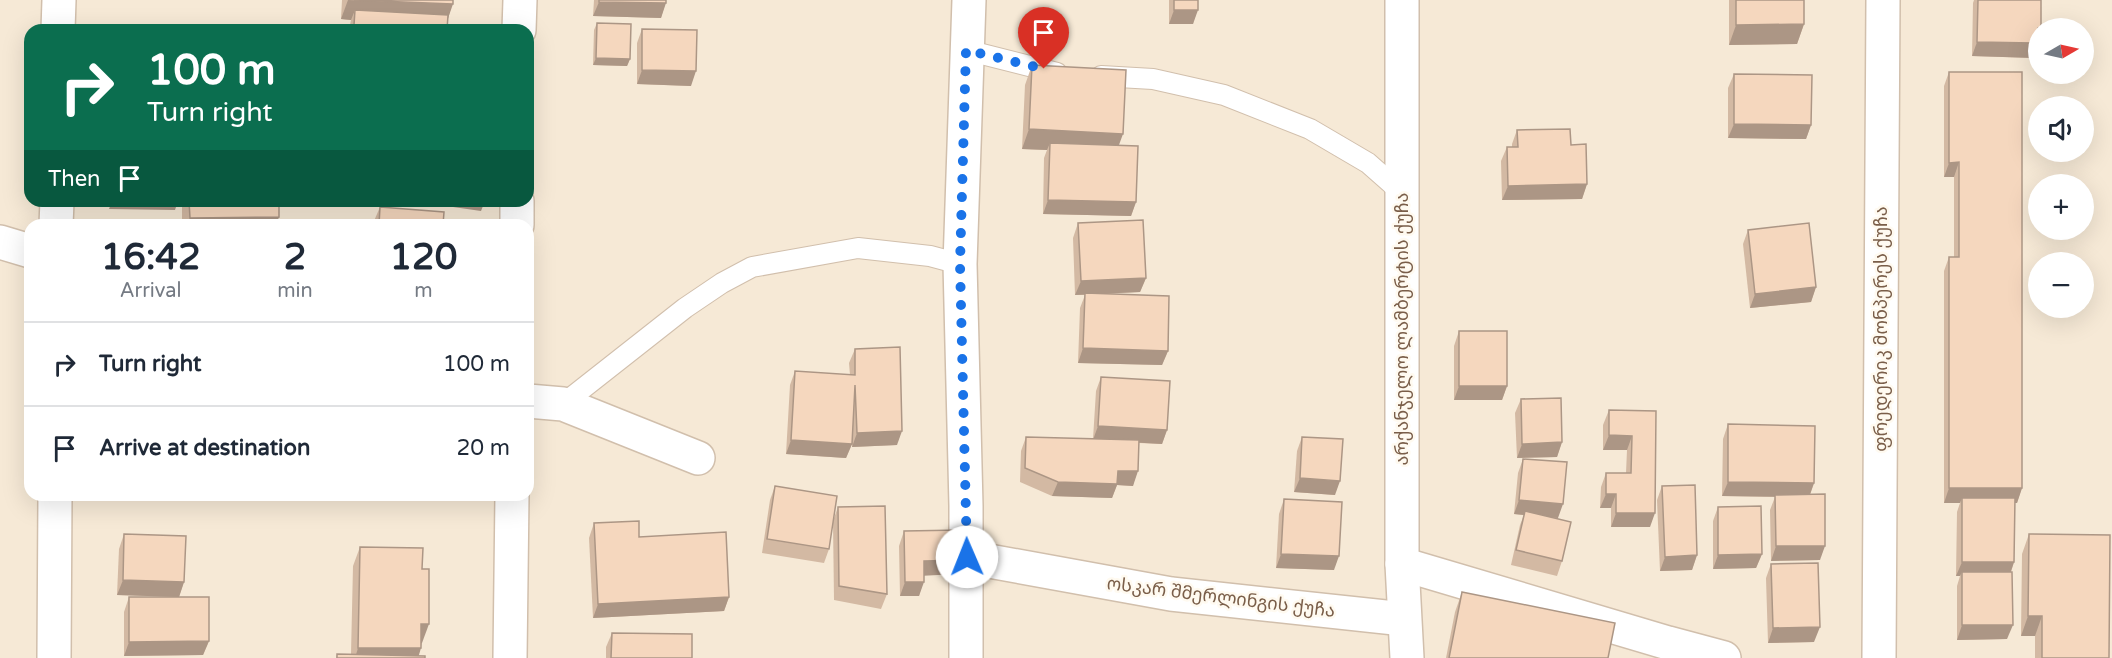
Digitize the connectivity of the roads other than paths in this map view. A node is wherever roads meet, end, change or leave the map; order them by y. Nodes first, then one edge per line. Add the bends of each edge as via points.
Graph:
1 (59, 0) edge
2 (520, 0) edge
3 (969, 0) edge
4 (1402, 0) edge
5 (1883, 0) edge
6 (58, 24) edge
7 (519, 24) edge
8 (966, 50) junction
9 (1402, 194) junction
10 (0, 242) edge
11 (24, 249) edge
12 (960, 264) junction
13 (534, 402) edge
14 (563, 404) junction
15 (698, 458) dead end
16 (55, 501) edge
17 (512, 501) edge
18 (967, 557) junction
19 (1402, 564) junction
20 (1404, 619) junction
21 (54, 658) edge
22 (510, 658) edge
23 (966, 658) edge
24 (1407, 658) edge
25 (1724, 658) edge
26 (1879, 658) edge

1 - 6 street
2 - 7 street
3 - 8 street
4 - 9 street, არქანჯელო ლამბერტის ქუჩა
5 - 26 street, ფრედერიკ მონპერეს ქუჩა
8 - 9 lane via 1063,74 1153,79 1224,95 1310,129 1368,163
8 - 12 street
9 - 19 street, არქანჯელო ლამბერტის ქუჩა
10 - 11 street
12 - 14 lane via 930,256 858,248 752,267 685,308
12 - 18 street
13 - 14 street
14 - 15 street
16 - 21 street
17 - 22 street
18 - 20 street, ოსკარ შმერლინგის ქუჩა via 1171,594
18 - 23 street
19 - 20 street, არქანჯელო ლამბერტის ქუჩა
19 - 25 street
20 - 24 street, არქანჯელო ლამბერტის ქუჩა

